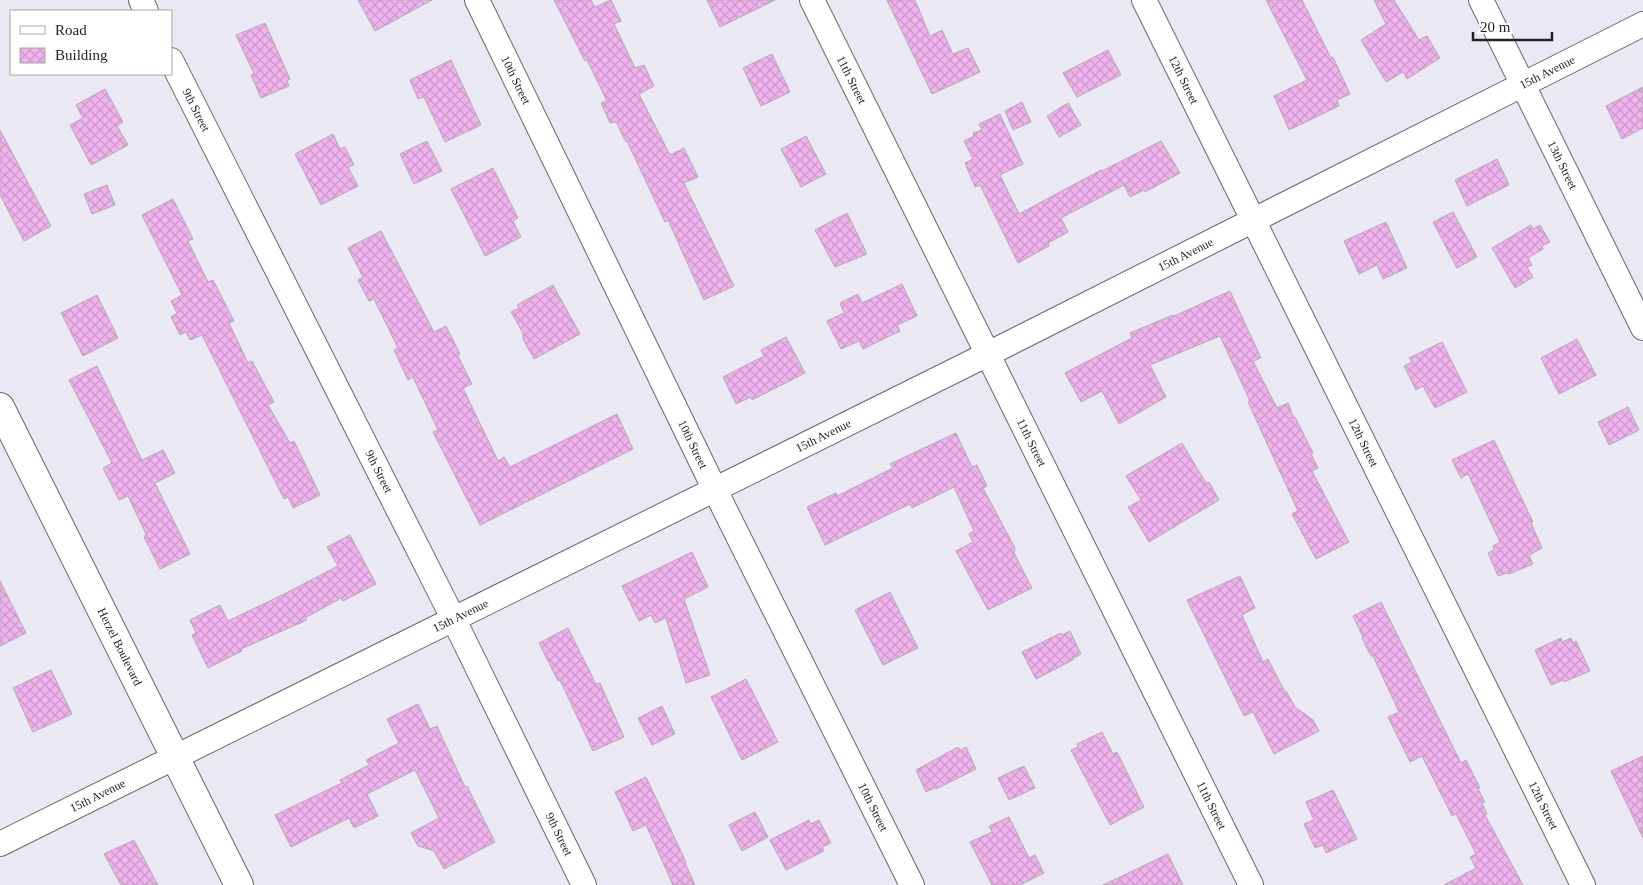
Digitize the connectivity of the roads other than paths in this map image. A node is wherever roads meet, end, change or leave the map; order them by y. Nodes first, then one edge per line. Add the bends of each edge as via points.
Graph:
1 (477, 0) edge
2 (812, 0) edge
3 (1144, 0) edge
4 (1481, 0) edge
5 (1643, 24) edge
6 (172, 62) edge
7 (1523, 85) junction
8 (1252, 220) junction
9 (1643, 328) edge
10 (988, 354) junction
11 (0, 407) edge
12 (716, 490) junction
13 (454, 620) junction
14 (176, 757) junction
15 (0, 844) edge
16 (239, 885) edge
17 (584, 885) edge
18 (912, 885) edge
19 (1251, 885) edge
20 (1583, 885) edge

1 - 12 street, 10th Street
2 - 10 street, 11th Street
3 - 8 street, 12th Street
4 - 7 street, 13th Street
5 - 7 street, 15th Avenue
6 - 13 street, 9th Street
7 - 8 street, 15th Avenue
7 - 9 street, 13th Street
8 - 10 street, 15th Avenue
8 - 20 street, 12th Street
10 - 12 street, 15th Avenue
10 - 19 street, 11th Street
11 - 14 street, Herzel Boulevard
12 - 13 street, 15th Avenue
12 - 18 street, 10th Street
13 - 14 street, 15th Avenue
13 - 17 street, 9th Street
14 - 15 street, 15th Avenue
14 - 16 street, Herzel Boulevard

